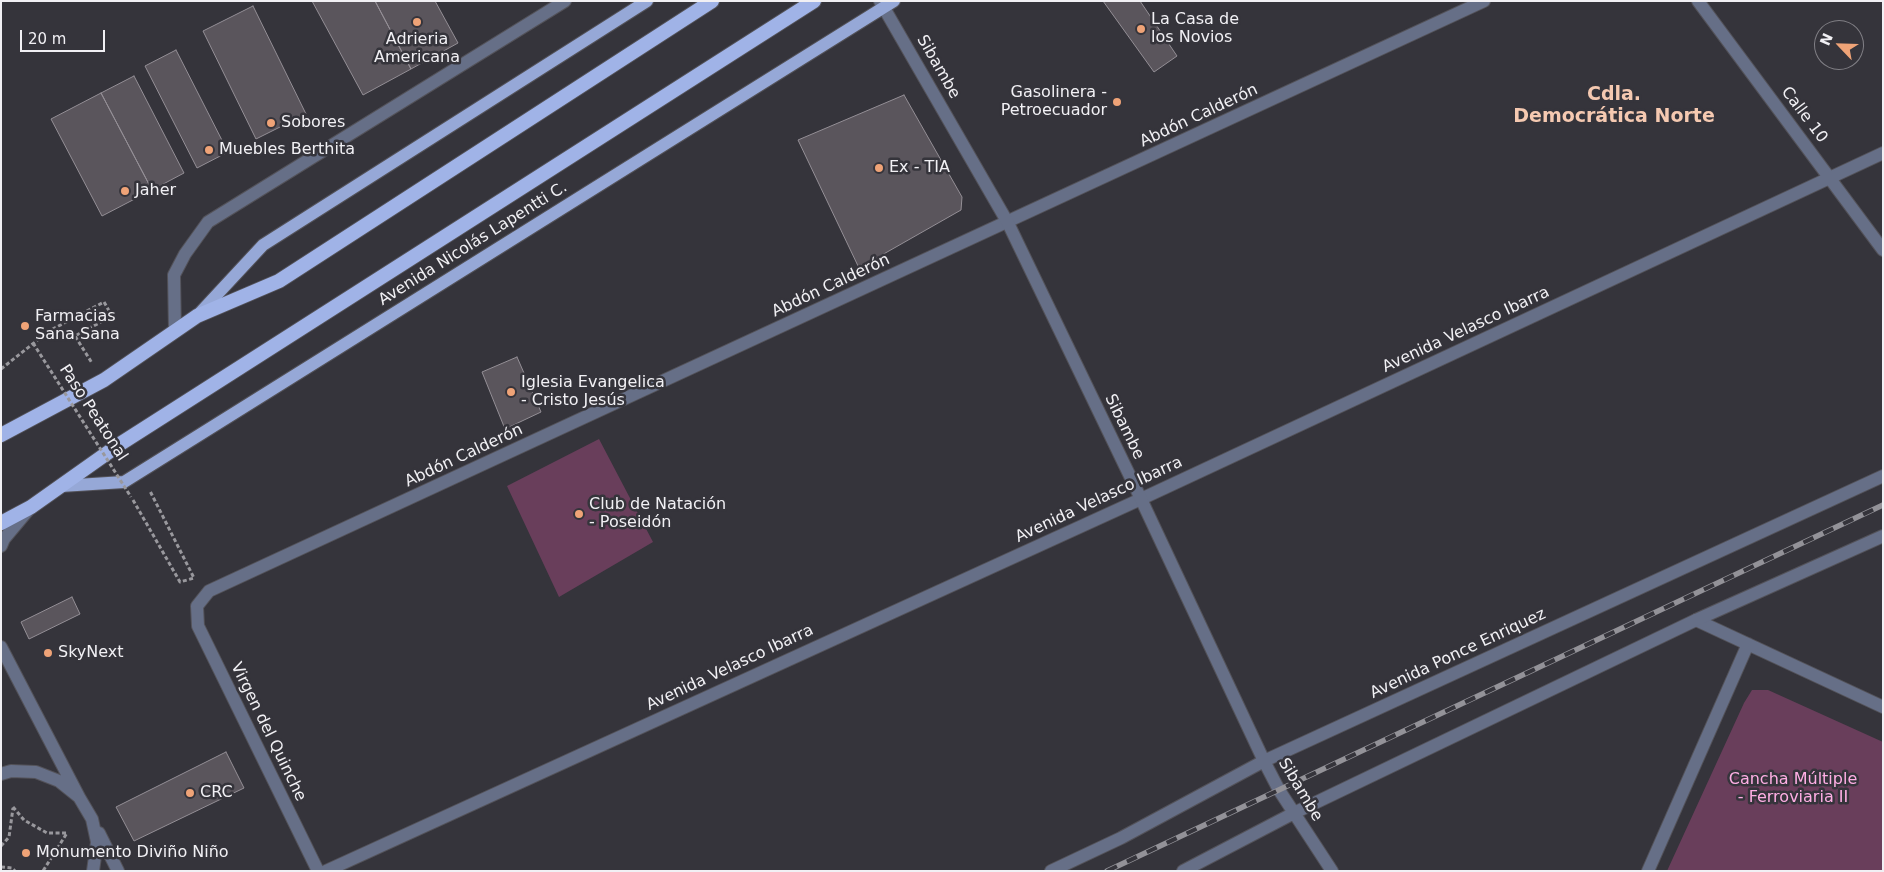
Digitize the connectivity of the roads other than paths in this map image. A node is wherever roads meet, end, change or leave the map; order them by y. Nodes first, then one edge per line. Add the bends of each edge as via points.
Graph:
1 (565, 1) edge
2 (647, 1) edge
3 (712, 1) edge
4 (814, 1) edge
5 (1484, 1) edge
6 (1698, 1) edge
7 (886, 3) edge
8 (1883, 153) edge
9 (1831, 178) junction
10 (1008, 223) junction
11 (1883, 250) edge
12 (197, 316) junction
13 (175, 332) junction
14 (1, 436) edge
15 (1883, 476) edge
16 (60, 486) junction
17 (1141, 499) junction
18 (31, 507) junction
19 (1, 523) edge
20 (1883, 536) edge
21 (1, 546) edge
22 (197, 606) joint
23 (1696, 620) junction
24 (1748, 644) junction
25 (1, 647) edge
26 (1883, 707) edge
27 (1264, 761) junction
28 (1, 774) edge
29 (79, 797) junction
30 (1294, 813) junction
31 (92, 819) junction
32 (93, 871) edge
33 (118, 871) edge
34 (318, 871) edge
35 (326, 871) edge
36 (1051, 871) edge
37 (1183, 871) edge
38 (1332, 871) edge
39 (1648, 871) edge

1 - 13 street via 208,222 174,275
2 - 12 main road via 263,245
3 - 12 highway via 278,281
4 - 16 highway, Avenida Nicolás Lapentti C. via 120,444
5 - 10 street, Abdón Calderón
6 - 9 street, Calle 10
7 - 10 street, Sibambe
7 - 16 main road, Avenida Nicolás Lapentti C. via 124,482
8 - 9 street, Avenida Velasco Ibarra
9 - 11 street, Calle 10
9 - 17 street, Avenida Velasco Ibarra
10 - 17 street, Sibambe
10 - 22 street, Abdón Calderón via 209,591
12 - 13 highway
13 - 14 highway via 104,380
15 - 27 street, Avenida Ponce Enriquez
16 - 18 highway, Avenida Nicolás Lapentti C.
17 - 27 street, Sibambe
17 - 35 street, Avenida Velasco Ibarra
18 - 19 highway, Avenida Nicolás Lapentti C.
18 - 21 street
20 - 23 street
22 - 34 street, Virgen del Quinche via 198,626
23 - 24 street
23 - 30 street
24 - 26 street
24 - 39 street
25 - 29 street
27 - 30 street, Sibambe
27 - 36 street, Avenida Ponce Enriquez via 1121,838
28 - 29 street via 36,772 59,781
29 - 31 street
30 - 37 street
30 - 38 street, Sibambe
31 - 32 street via 97,842
31 - 33 street

